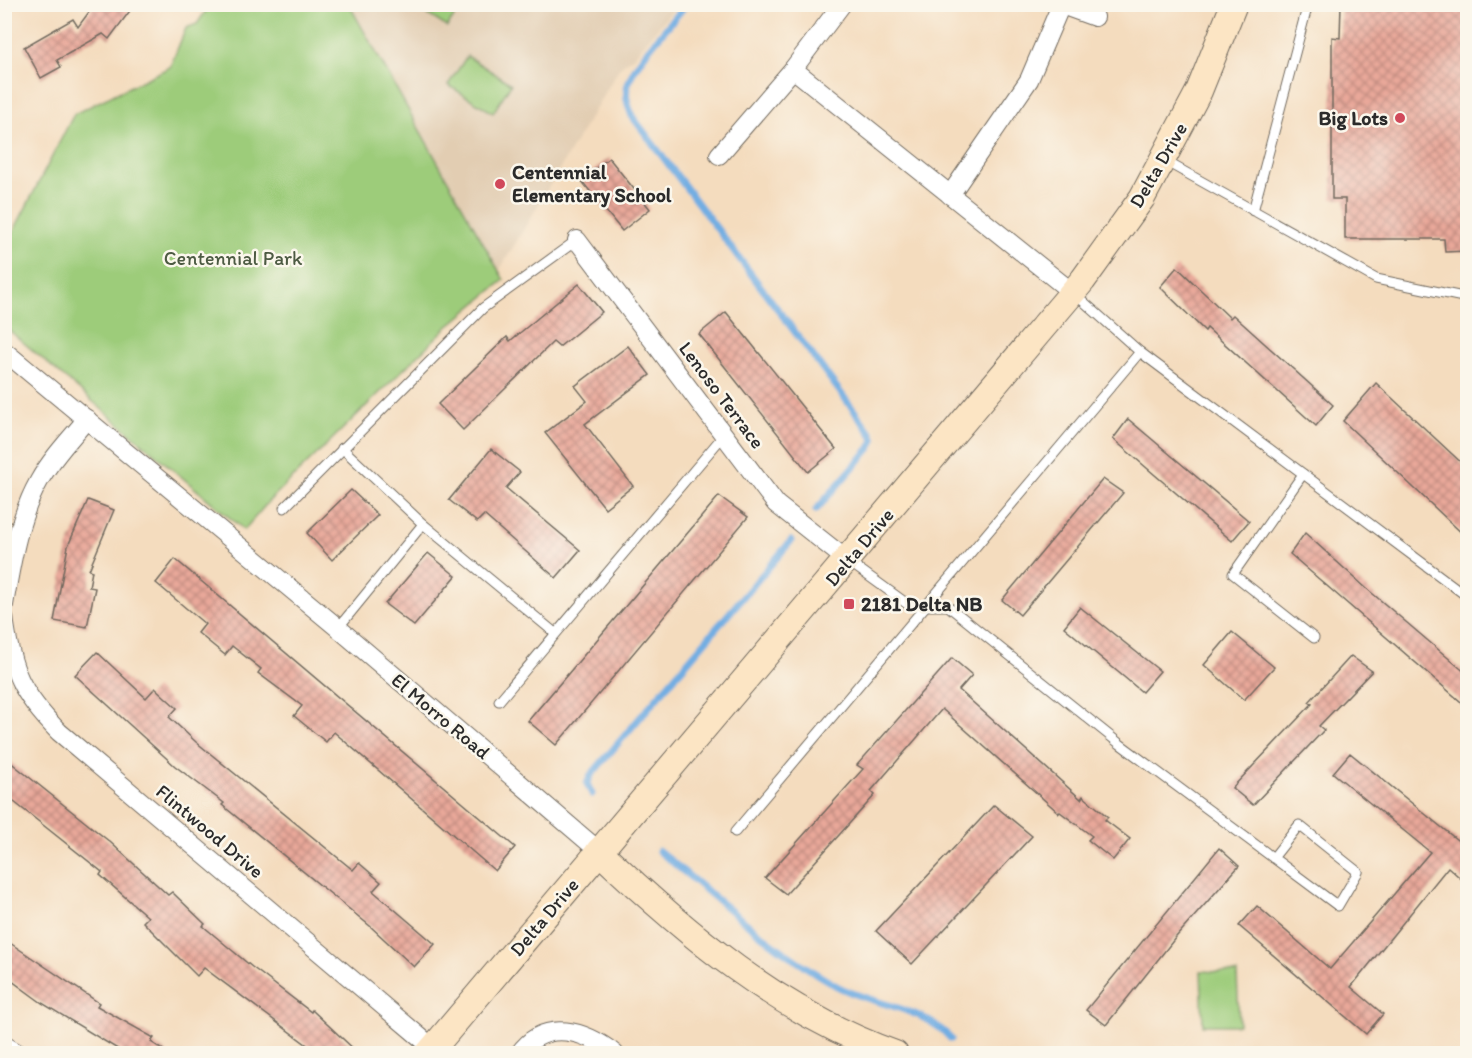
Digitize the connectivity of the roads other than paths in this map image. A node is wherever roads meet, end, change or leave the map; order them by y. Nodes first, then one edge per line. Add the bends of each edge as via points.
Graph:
1 (842, 4) edge
2 (1234, 4) edge
3 (1308, 4) edge
4 (1060, 5) edge
5 (1095, 17) dead end
6 (793, 69) junction
7 (719, 155) dead end
8 (1162, 160) junction
9 (950, 195) junction
10 (1254, 211) junction
11 (577, 240) joint
12 (1073, 293) junction
13 (1467, 298) edge
14 (4, 351) edge
15 (1140, 352) junction
16 (87, 419) junction
17 (723, 436) junction
18 (342, 448) junction
19 (1303, 474) junction
20 (284, 508) dead end
21 (423, 524) junction
22 (848, 561) junction
23 (1467, 597) edge
24 (4, 605) edge
25 (927, 606) junction
26 (4, 616) edge
27 (338, 628) junction
28 (555, 633) junction
29 (1314, 638) dead end
30 (500, 701) dead end
31 (735, 832) dead end
32 (599, 851) junction
33 (1273, 858) junction
34 (4, 1045) edge
35 (431, 1051) edge
36 (19, 1053) edge
37 (519, 1053) edge
38 (615, 1053) edge
39 (895, 1053) edge

1 - 6 street
2 - 8 main road, Delta Drive via 1199,91
3 - 10 lane
4 - 5 street
4 - 9 street via 1029,80
6 - 7 street
6 - 9 street
8 - 10 lane
8 - 12 main road, Delta Drive via 1142,198
9 - 12 street
10 - 13 lane via 1376,279
11 - 17 street, Lenoso Terrace
11 - 18 lane via 483,308
12 - 15 lane
12 - 22 main road, Delta Drive
14 - 16 street, El Morro Road
15 - 19 lane
15 - 25 lane
16 - 24 street via 39,481 20,530
16 - 27 street, El Morro Road
17 - 22 street, Lenoso Terrace via 776,504
17 - 28 lane
18 - 20 lane
18 - 21 lane
19 - 23 lane
19 - 29 lane via 1233,574
21 - 27 lane
21 - 28 lane
22 - 25 lane via 910,606
22 - 32 main road, Delta Drive
25 - 31 lane
25 - 33 lane via 948,606 1120,744
26 - 35 street, Flintwood Drive via 9,650 19,679 32,704 59,732
27 - 32 street, El Morro Road
28 - 30 lane
32 - 35 main road, Delta Drive
32 - 39 main road, El Morro Road via 737,970 775,996 869,1044
33 - 33 lane via 1338,906 1358,872 1299,825
34 - 36 street
37 - 38 street via 544,1034 572,1030 595,1038

